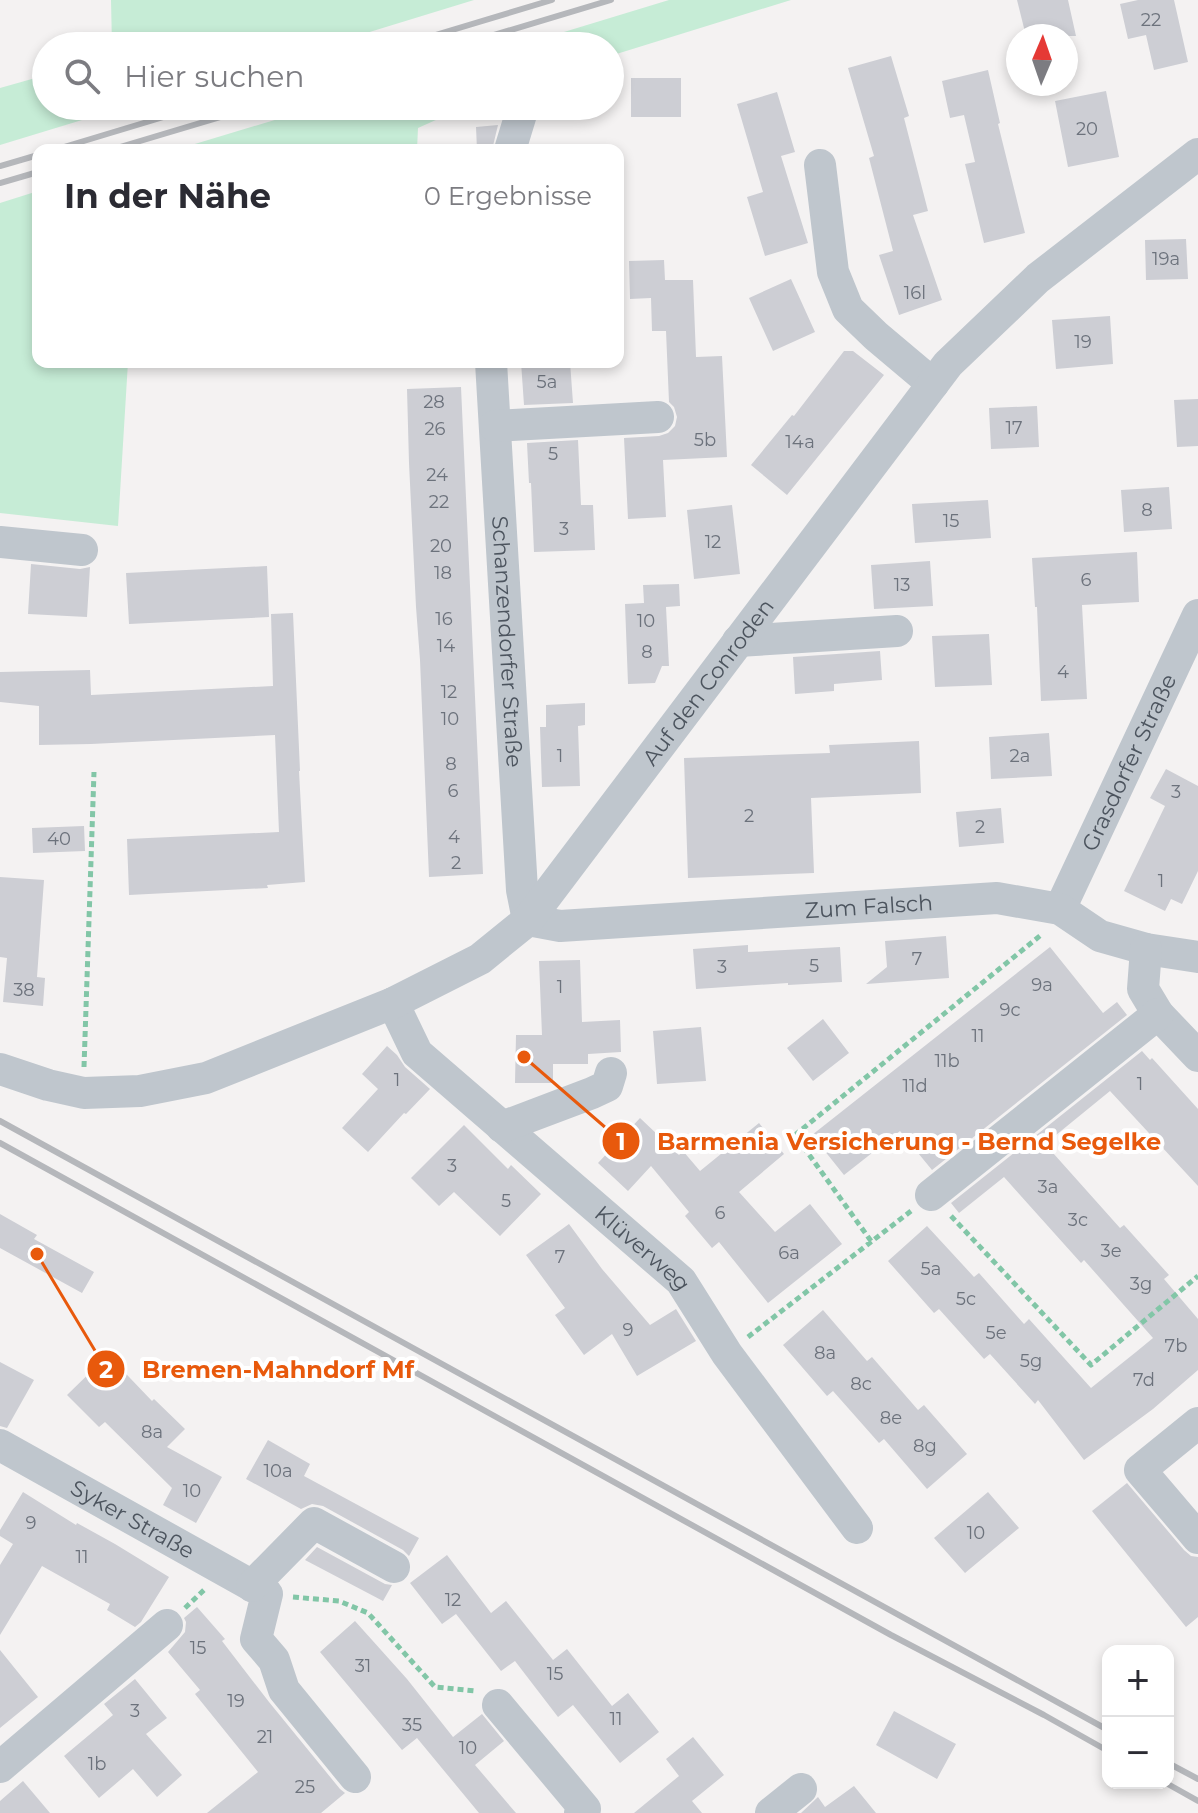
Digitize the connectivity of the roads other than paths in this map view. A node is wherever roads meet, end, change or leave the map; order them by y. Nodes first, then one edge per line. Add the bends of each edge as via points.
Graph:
1 (519, 120) edge
2 (512, 144) edge
3 (1198, 154) edge
4 (820, 165) dead end
5 (491, 368) edge
6 (933, 384) junction
7 (658, 417) dead end
8 (495, 426) junction
9 (0, 542) edge
10 (82, 550) dead end
11 (1198, 615) edge
12 (897, 631) dead end
13 (738, 641) junction
14 (1060, 909) junction
15 (528, 920) junction
16 (1146, 949) junction
17 (1198, 957) edge
18 (393, 1003) junction
19 (1158, 1014) junction
20 (1198, 1056) edge
21 (0, 1069) edge
22 (611, 1073) dead end
23 (502, 1127) junction
24 (931, 1195) road end
25 (1198, 1423) edge
26 (0, 1445) edge
27 (857, 1528) dead end
28 (1198, 1538) edge
29 (394, 1567) dead end
30 (248, 1584) junction
31 (167, 1625) road end
32 (498, 1705) road end
33 (0, 1767) edge
34 (355, 1777) dead end
35 (801, 1789) dead end
36 (580, 1813) edge
37 (771, 1813) edge

1 - 2 street
3 - 6 street, Auf den Conroden via 1038,278
4 - 6 street via 833,272 848,309
5 - 8 street, Schanzendorfer Straße
6 - 13 street, Auf den Conroden
7 - 8 street
8 - 15 street, Schanzendorfer Straße
9 - 10 street
11 - 14 street, Grasdorfer Straße
12 - 13 street
13 - 15 street, Auf den Conroden
14 - 15 street, Zum Falsch via 997,898 560,926
14 - 16 street, Zum Falsch via 1100,936
15 - 18 street, Auf den Conroden via 480,959
16 - 17 street, Zum Falsch
16 - 19 street via 1143,989
18 - 21 street, Auf den Conroden via 206,1078 140,1091 84,1093
18 - 23 street, Klüverweg via 417,1053
19 - 20 street
19 - 24 street
22 - 23 street via 607,1086
23 - 27 street, Klüverweg via 681,1281 727,1354
25 - 28 street via 1140,1470
26 - 30 street, Syker Straße
29 - 30 street via 314,1523
30 - 34 street via 256,1639 274,1660 284,1690
31 - 33 street
32 - 36 street via 585,1809
35 - 37 street

